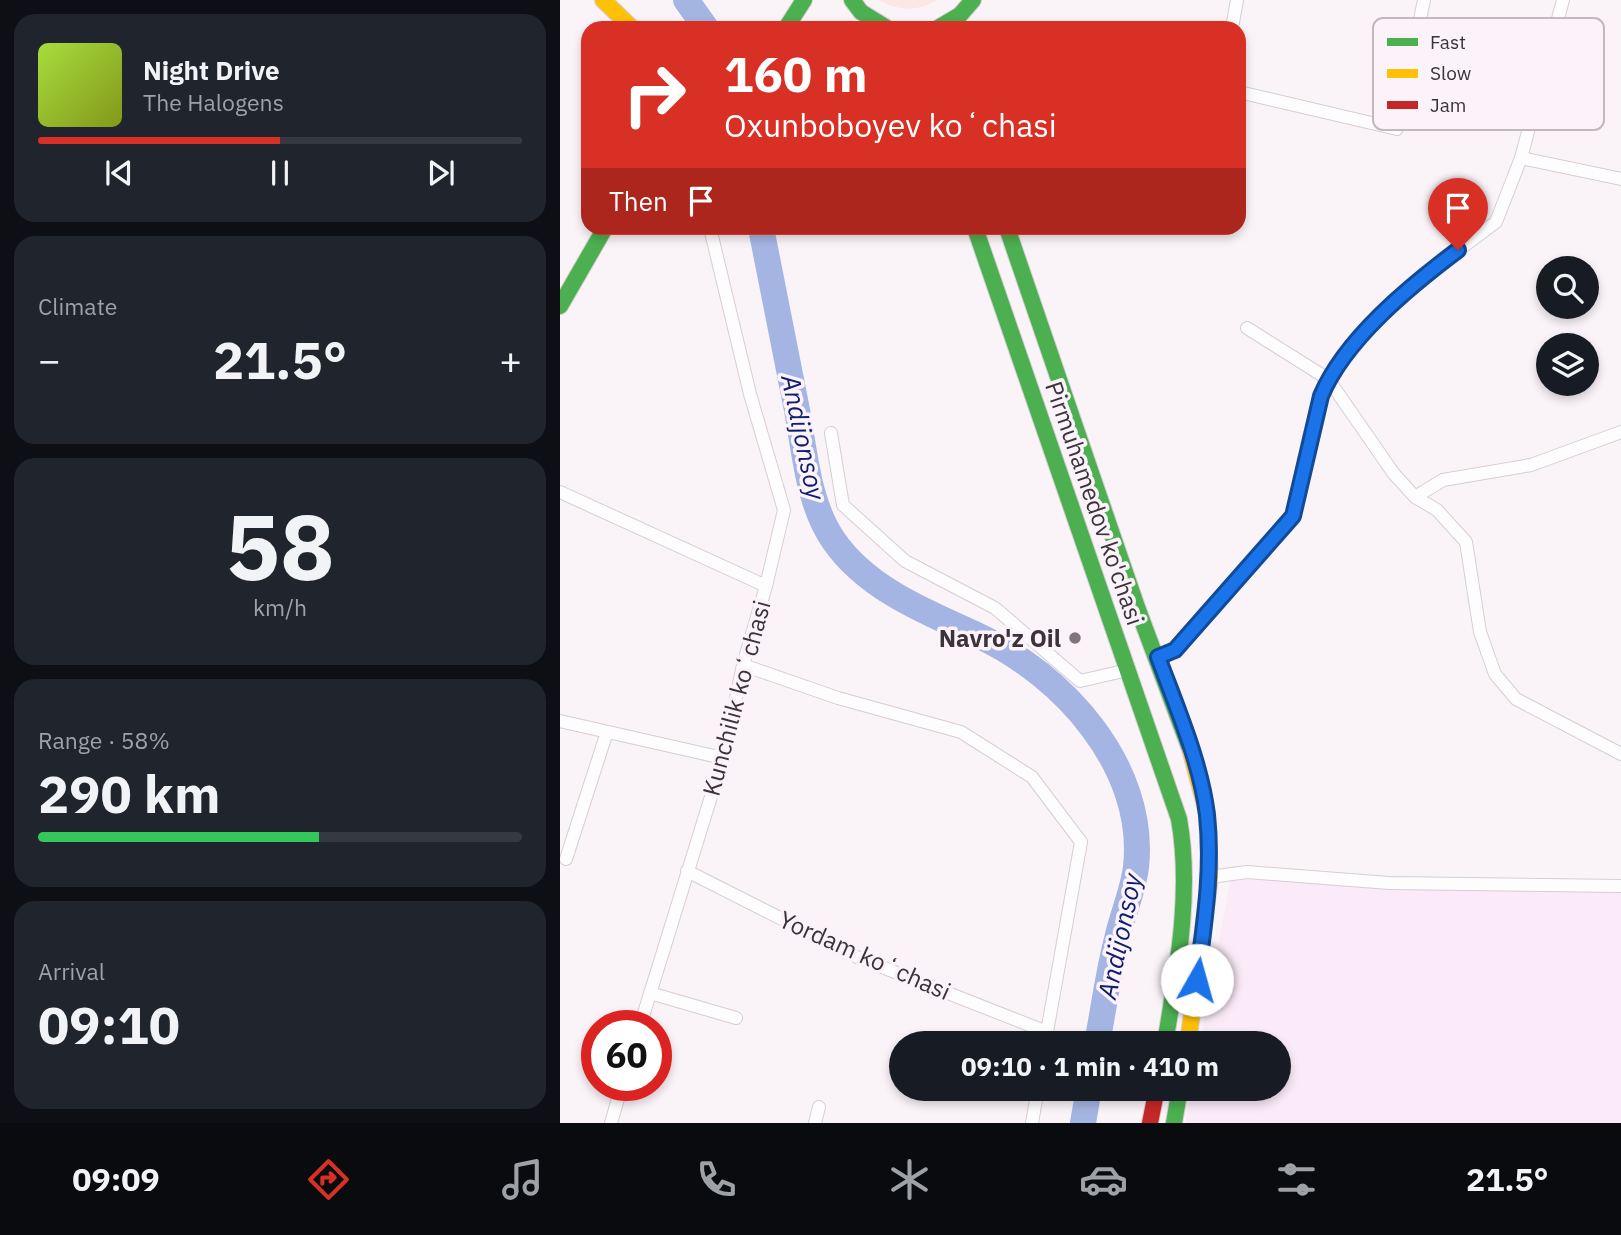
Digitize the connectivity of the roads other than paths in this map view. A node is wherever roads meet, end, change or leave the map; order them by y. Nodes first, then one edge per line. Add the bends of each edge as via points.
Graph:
1 (603, 0) edge
2 (804, 0) edge
3 (852, 0) edge
4 (972, 0) edge
5 (1237, 0) edge
6 (1424, 0) edge
7 (1563, 0) edge
8 (1420, 18) edge
9 (1558, 18) edge
10 (625, 21) edge
11 (790, 21) edge
12 (876, 21) edge
13 (950, 21) edge
14 (969, 21) edge
15 (1233, 21) edge
16 (1246, 94) edge
17 (1373, 123) edge
18 (1528, 130) edge
19 (1521, 158) junction
20 (1621, 179) edge
21 (602, 235) edge
22 (712, 235) edge
23 (977, 235) edge
24 (1009, 235) edge
25 (560, 306) edge
26 (1247, 328) dead end
27 (1328, 379) junction
28 (1621, 432) edge
29 (831, 433) dead end
30 (560, 492) edge
31 (1415, 497) junction
32 (765, 586) junction
33 (1158, 657) junction
34 (743, 665) junction
35 (1128, 670) junction
36 (560, 721) edge
37 (607, 732) junction
38 (1621, 754) edge
39 (723, 758) junction
40 (566, 859) dead end
41 (687, 871) junction
42 (1210, 877) junction
43 (1621, 886) edge
44 (650, 993) junction
45 (645, 1010) edge
46 (736, 1018) dead end
47 (1030, 1031) edge
48 (1047, 1031) edge
49 (1166, 1031) edge
50 (1190, 1031) edge
51 (617, 1101) edge
52 (1036, 1101) edge
53 (1154, 1101) edge
54 (1178, 1101) edge
55 (819, 1107) dead end
56 (611, 1123) edge
57 (815, 1123) edge
58 (1032, 1123) edge
59 (1150, 1123) edge
60 (1174, 1123) edge

1 - 10 main road
2 - 11 main road
3 - 12 main road
4 - 13 main road
4 - 14 main road
5 - 15 street
6 - 8 street
7 - 9 street
16 - 17 street
18 - 19 street
19 - 20 street
19 - 27 street via 1496,222 1421,278 1358,340
21 - 25 main road
22 - 32 street via 784,510
23 - 35 main road, Pirmuhamedov ko'chasi
24 - 33 main road, Pirmuhamedov ko'chasi
26 - 27 street
27 - 31 street
27 - 33 street via 1293,516 1175,650
28 - 31 street via 1531,465 1443,480
29 - 35 street via 843,505 905,561 995,608 1080,681
30 - 32 street, Kunchilik koʻchasi
31 - 38 street via 1437,510 1466,542 1480,632 1495,674 1516,699
32 - 34 street, Kunchilik koʻchasi
33 - 42 main road, Pirmuhamedov ko'chasi via 1186,733 1207,813
34 - 39 street, Kunchilik koʻchasi
34 - 48 street via 838,698 961,732 1032,777 1082,842
35 - 49 main road, Pirmuhamedov ko'chasi via 1181,829 1182,882
36 - 37 street
37 - 39 street
37 - 40 street
39 - 41 street, Kunchilik koʻchasi
41 - 44 street, Kunchilik koʻchasi
41 - 47 street, Yordam koʻchasi via 859,958
42 - 43 street via 1247,872 1389,883
42 - 50 main road, Pirmuhamedov ko'chasi
44 - 45 street, Kunchilik koʻchasi
44 - 46 street
51 - 56 street
52 - 58 street
53 - 59 main road
54 - 60 main road
55 - 57 street

